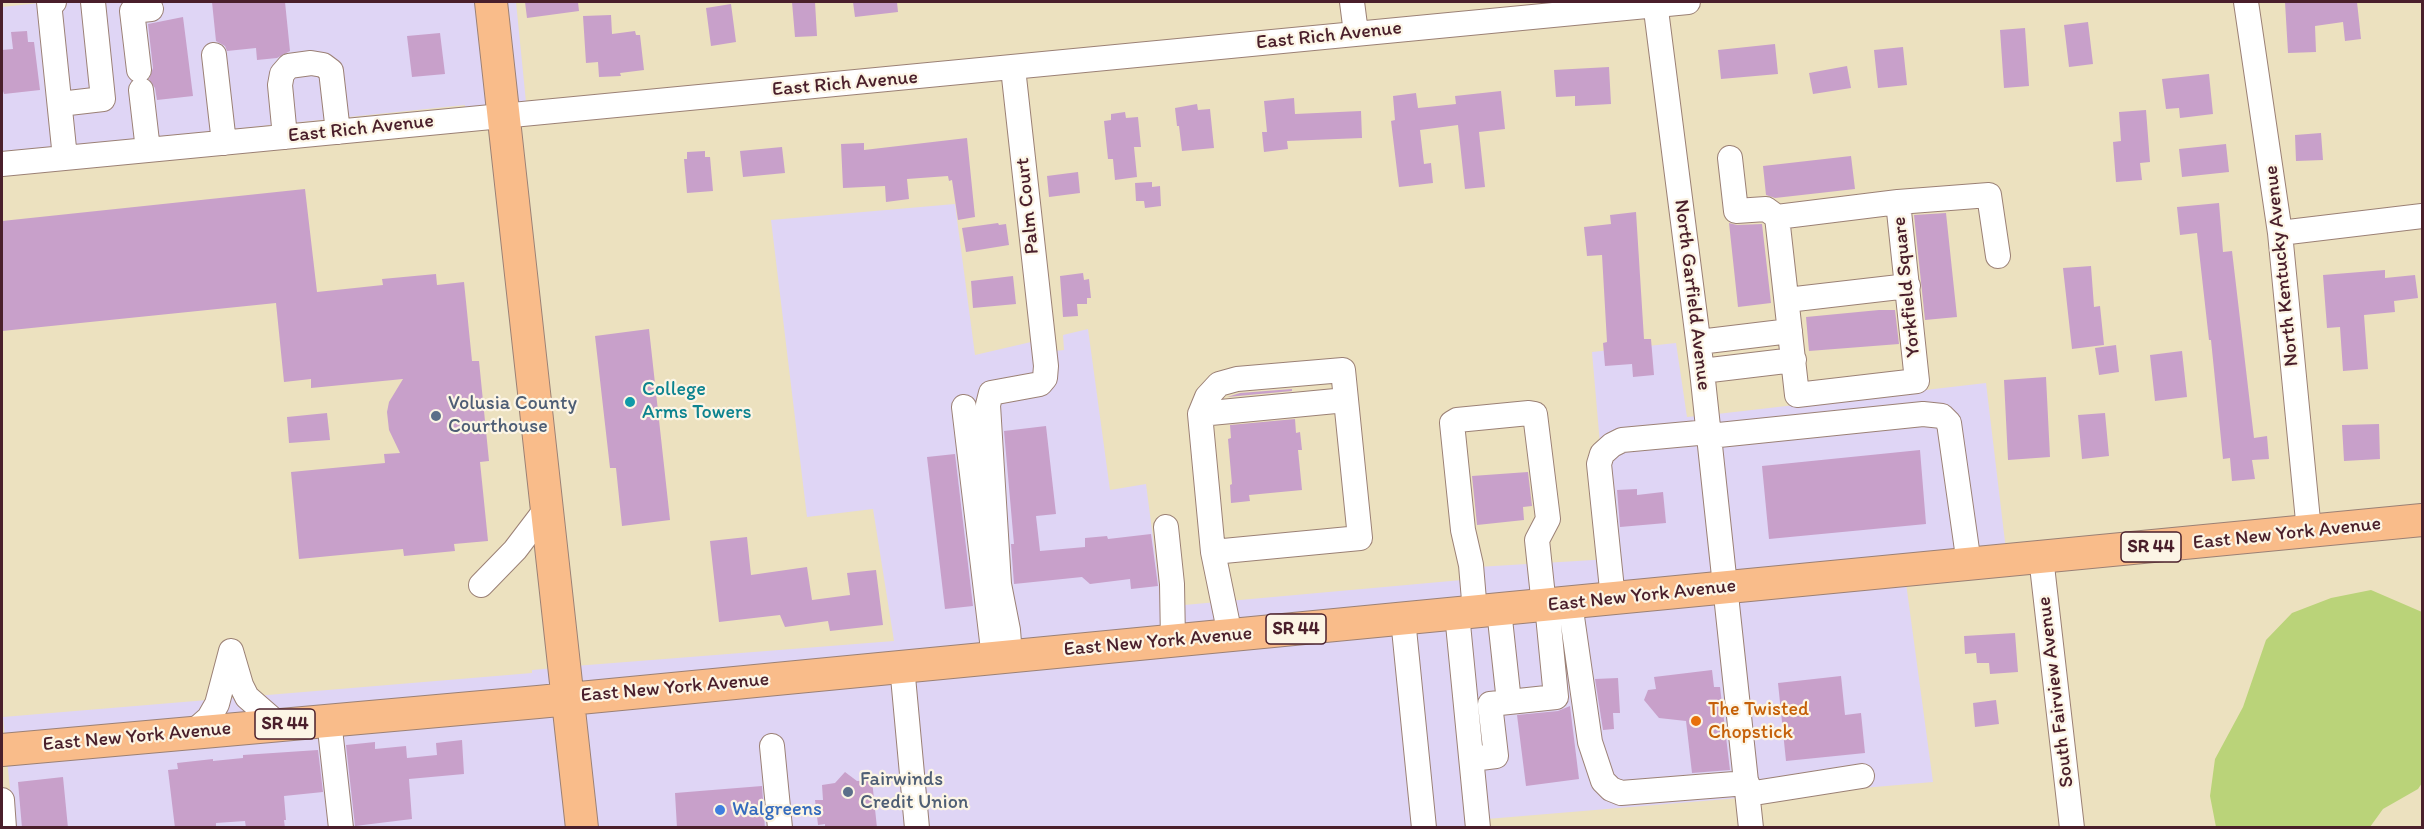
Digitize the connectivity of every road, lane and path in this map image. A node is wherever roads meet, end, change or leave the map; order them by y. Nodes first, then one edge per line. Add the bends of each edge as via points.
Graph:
1 (54, 2) edge
2 (93, 2) edge
3 (491, 2) edge
4 (1352, 2) edge
5 (1688, 2) edge
6 (2247, 2) edge
7 (1655, 3) edge
8 (151, 9) dead end
9 (1356, 33) junction
10 (214, 55) dead end
11 (1013, 68) junction
12 (60, 104) junction
13 (505, 115) junction
14 (338, 132) junction
15 (285, 137) junction
16 (224, 143) junction
17 (148, 150) junction
18 (65, 158) junction
19 (1730, 158) dead end
20 (2, 164) edge
21 (1898, 202) junction
22 (2422, 216) edge
23 (1778, 217) junction
24 (2280, 233) junction
25 (1998, 256) dead end
26 (1908, 286) junction
27 (1787, 300) junction
28 (1790, 331) junction
29 (1699, 342) junction
30 (1794, 360) junction
31 (1702, 371) junction
32 (964, 407) dead end
33 (1709, 434) junction
34 (548, 508) junction
35 (2422, 520) edge
36 (1166, 527) dead end
37 (2309, 531) junction
38 (1213, 552) junction
39 (2041, 557) junction
40 (1969, 564) junction
41 (481, 585) dead end
42 (1727, 588) junction
43 (1613, 599) junction
44 (1553, 605) junction
45 (1477, 612) junction
46 (1403, 619) junction
47 (1230, 635) junction
48 (1173, 641) junction
49 (1002, 657) junction
50 (902, 666) junction
51 (568, 698) junction
52 (1509, 702) junction
53 (329, 720) junction
54 (278, 724) junction
55 (193, 732) junction
56 (772, 746) dead end
57 (2, 750) edge
58 (1472, 759) junction
59 (1862, 776) dead end
60 (1747, 789) junction
61 (2, 800) edge
62 (4, 828) edge
63 (341, 828) edge
64 (582, 828) edge
65 (780, 828) edge
66 (917, 828) edge
67 (1424, 828) edge
68 (1478, 828) edge
69 (1751, 828) edge
70 (2072, 828) edge

1 - 12 street via 49,2
2 - 12 street via 103,99
3 - 13 main road
4 - 9 street
5 - 7 street, East Rich Avenue
6 - 24 street, North Kentucky Avenue
7 - 9 street, East Rich Avenue
7 - 29 street, North Garfield Avenue
8 - 17 street via 132,11
9 - 11 street, East Rich Avenue
10 - 16 street
11 - 13 street, East Rich Avenue
11 - 49 street, Palm Court via 1045,378 1040,384 991,393 988,405 999,584 1008,630
12 - 18 street
13 - 14 street, East Rich Avenue
13 - 34 main road
14 - 15 street, East Rich Avenue
14 - 15 street via 331,71 311,63 290,66 282,74
15 - 16 street, East Rich Avenue
16 - 17 street, East Rich Avenue
17 - 18 street, East Rich Avenue
18 - 20 street, East Rich Avenue
19 - 23 street via 1736,211 1766,209
21 - 23 street, Yorkfield Square
21 - 25 street via 1989,195
21 - 26 street, Yorkfield Square
22 - 24 street
23 - 27 street, Yorkfield Square
24 - 37 street, North Kentucky Avenue
26 - 27 street
26 - 30 street, Yorkfield Square via 1917,381 1797,395
27 - 28 street, Yorkfield Square
28 - 29 street
28 - 30 street, Yorkfield Square
29 - 31 street, North Garfield Avenue
30 - 31 street
31 - 33 street, North Garfield Avenue
32 - 49 street
33 - 40 street via 1923,414 1942,416 1949,423
33 - 42 street, North Garfield Avenue
33 - 43 street via 1622,440 1602,454 1599,464
34 - 41 street
34 - 51 main road
35 - 37 main road, East New York Avenue / SR 44
36 - 48 street
37 - 39 main road, East New York Avenue / SR 44
38 - 38 street via 1200,414 1207,397 1219,384 1237,379 1343,370 1360,538
38 - 47 street
39 - 40 main road, East New York Avenue / SR 44
39 - 70 street, South Fairview Avenue
40 - 42 main road, East New York Avenue / SR 44
42 - 43 main road, East New York Avenue / SR 44
42 - 60 street, North Garfield Avenue
43 - 44 main road, East New York Avenue / SR 44
44 - 45 main road, East New York Avenue / SR 44
44 - 45 street via 1537,540 1548,519 1535,414 1528,413 1452,423 1462,530
44 - 52 street via 1556,697
44 - 60 street via 1580,667 1592,749 1603,781 1611,789 1621,794
45 - 46 main road, East New York Avenue / SR 44
45 - 52 street
45 - 58 street
46 - 47 main road, East New York Avenue / SR 44
46 - 67 street
47 - 48 main road, East New York Avenue / SR 44
48 - 49 main road, East New York Avenue / SR 44
49 - 50 main road, East New York Avenue / SR 44
50 - 51 main road, East New York Avenue / SR 44
50 - 66 street
51 - 53 main road, East New York Avenue / SR 44
51 - 64 main road
52 - 58 street via 1490,704 1496,756
53 - 54 main road, East New York Avenue / SR 44
53 - 63 street
54 - 55 main road, East New York Avenue / SR 44
54 - 55 street via 247,697 231,651 217,704 209,718
55 - 57 main road, East New York Avenue / SR 44
56 - 65 street
58 - 68 street
59 - 60 street
60 - 69 street, North Garfield Avenue
61 - 62 street

